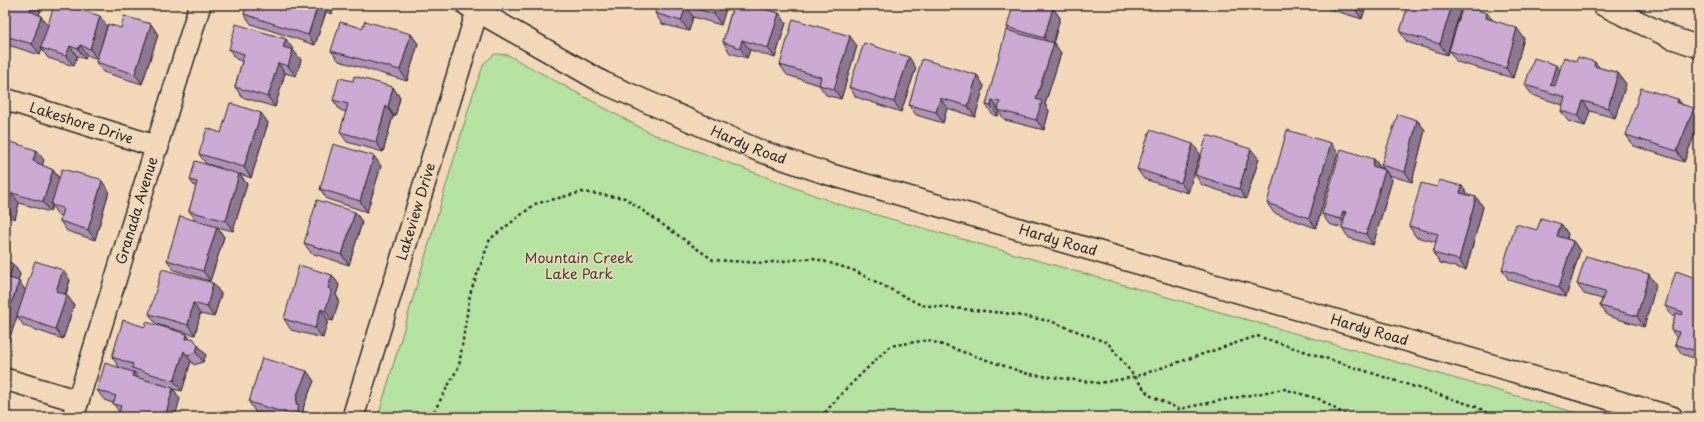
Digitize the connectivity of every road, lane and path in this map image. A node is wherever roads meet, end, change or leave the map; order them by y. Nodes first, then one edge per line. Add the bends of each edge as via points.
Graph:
1 (200, 5) edge
2 (1603, 5) edge
3 (474, 7) edge
4 (1699, 47) edge
5 (5, 99) edge
6 (158, 146) junction
7 (1134, 376) junction
8 (5, 379) edge
9 (75, 409) edge
10 (353, 417) edge
11 (431, 417) edge
12 (821, 417) edge
13 (1349, 417) edge
14 (1495, 417) edge
15 (1672, 417) edge

1 - 6 street, Granada Avenue
2 - 4 street via 1670,37
3 - 10 street, Lakeview Drive
3 - 15 street, Hardy Road via 604,83 760,152 825,173
5 - 6 street, Lakeshore Drive
6 - 9 street, Granada Avenue
7 - 11 path via 1108,343 1050,321 1005,313 921,305 853,270 813,258 762,263 713,260 625,198 582,192 535,204 490,239 470,294 459,366
7 - 12 path via 1099,384 1028,374 928,340 890,346
7 - 13 path via 1149,395 1179,409 1284,389 1319,399
7 - 14 path via 1257,336 1477,407
8 - 9 street

